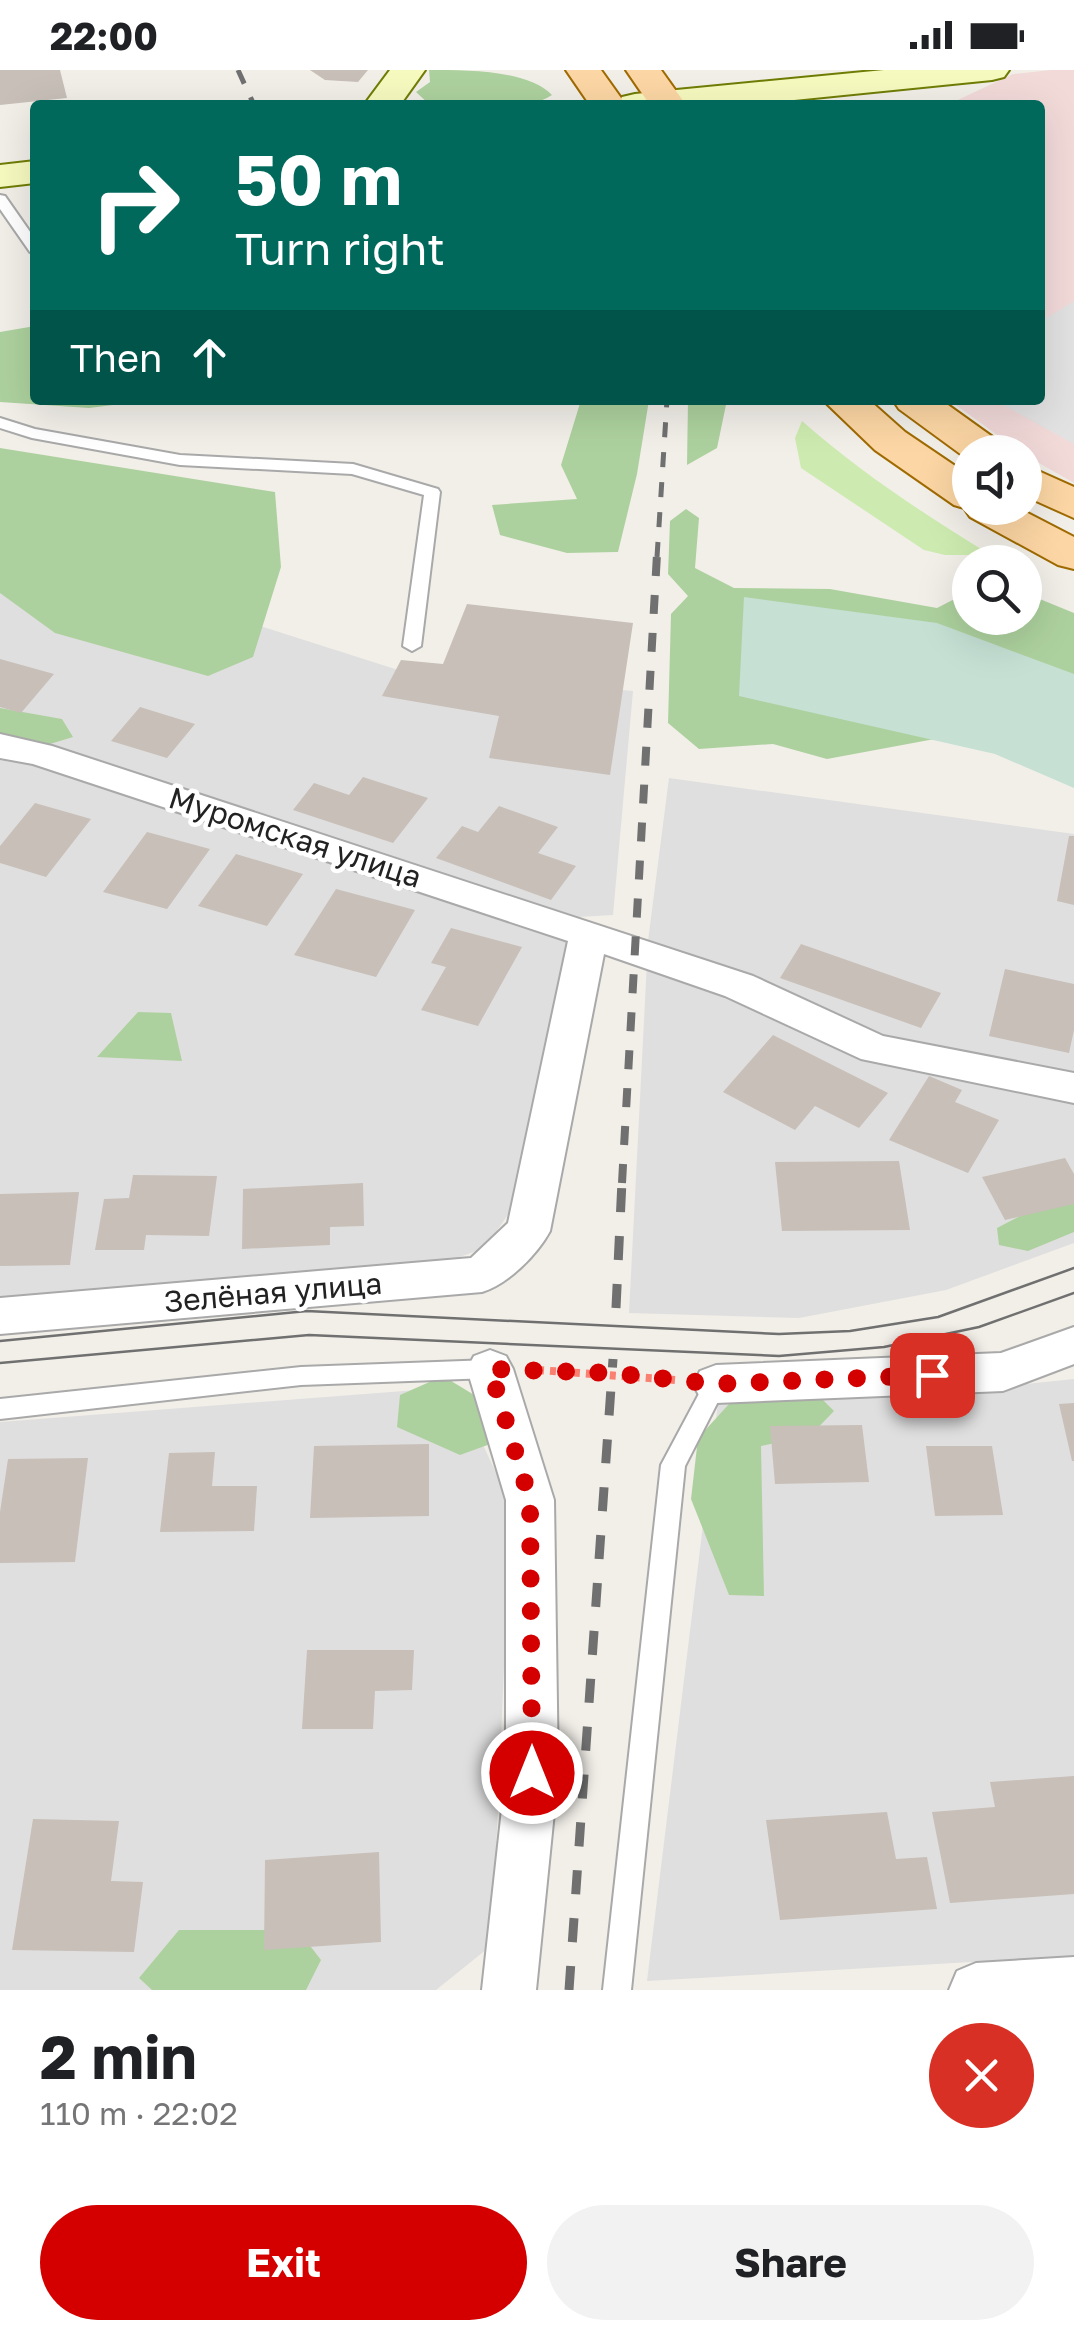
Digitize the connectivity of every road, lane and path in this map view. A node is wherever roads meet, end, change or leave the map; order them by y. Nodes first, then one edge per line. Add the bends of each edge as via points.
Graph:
1 (408, 70) edge
2 (583, 70) edge
3 (643, 70) edge
4 (992, 70) edge
5 (1001, 70) edge
6 (919, 92) edge
7 (386, 100) edge
8 (604, 100) edge
9 (654, 100) edge
10 (695, 100) edge
11 (30, 173) edge
12 (0, 176) edge
13 (0, 199) edge
14 (30, 242) edge
15 (850, 405) edge
16 (921, 405) edge
17 (0, 424) edge
18 (962, 435) edge
19 (952, 484) edge
20 (1042, 488) edge
21 (1074, 506) edge
22 (1018, 525) edge
23 (1074, 555) edge
24 (412, 646) dead end
25 (0, 746) edge
26 (589, 934) junction
27 (1074, 1088) edge
28 (0, 1316) edge
29 (1074, 1345) edge
30 (490, 1369) junction
31 (716, 1384) junction
32 (0, 1409) edge
33 (1074, 1984) edge
34 (509, 1990) edge
35 (617, 1990) edge
36 (976, 1990) edge

1 - 7 street
2 - 8 main road
3 - 9 main road
4 - 6 street
5 - 6 street
6 - 10 street via 897,94 863,83
11 - 12 street
13 - 14 lane
15 - 19 main road
16 - 18 main road
17 - 24 lane via 180,460 353,469 432,492
20 - 21 main road
22 - 23 main road
25 - 26 street, Муромская улица
26 - 27 street, Муромская улица via 739,986 875,1049
26 - 28 street, Зелёная улица via 528,1230 482,1276
29 - 31 street via 1003,1372
30 - 31 path
30 - 32 lane via 301,1376
30 - 34 street via 530,1500 532,1773
31 - 35 lane via 672,1465
33 - 36 street

